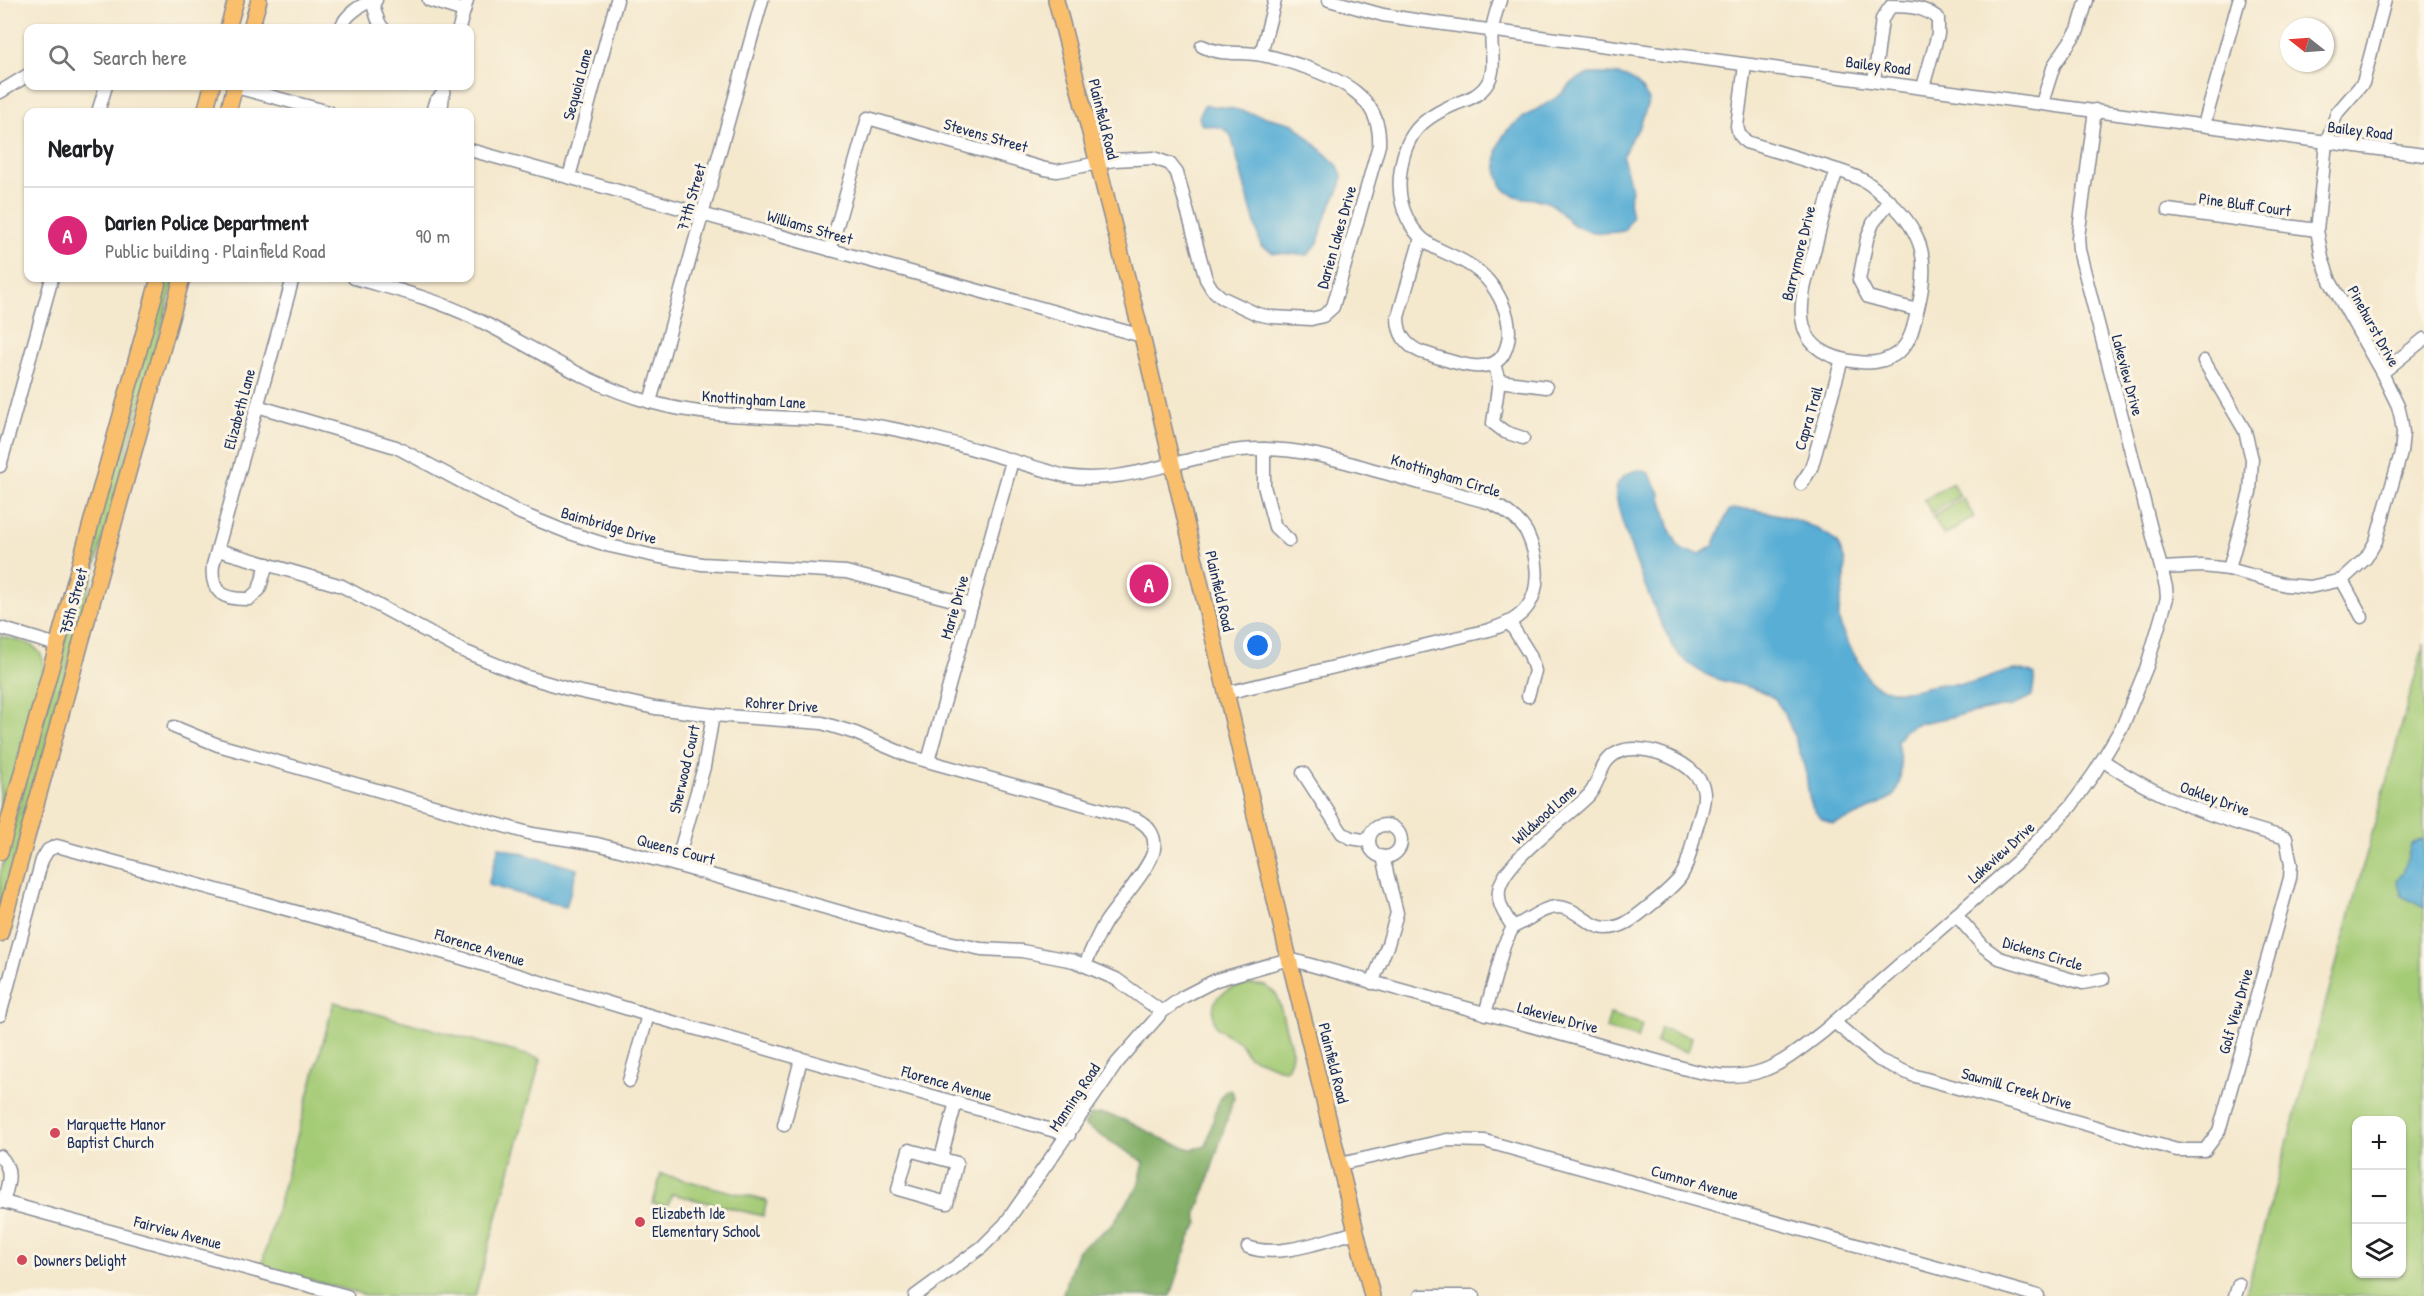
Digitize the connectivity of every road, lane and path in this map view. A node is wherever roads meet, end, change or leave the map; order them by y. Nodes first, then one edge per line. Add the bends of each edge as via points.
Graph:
1 (236, 0) edge
2 (259, 0) edge
3 (371, 0) edge
4 (376, 0) edge
5 (429, 0) edge
6 (617, 0) edge
7 (762, 0) edge
8 (1056, 0) edge
9 (1275, 0) edge
10 (1329, 0) edge
11 (1500, 0) edge
12 (2087, 0) edge
13 (2239, 0) edge
14 (2385, 0) edge
15 (466, 6) edge
16 (229, 24) edge
17 (252, 24) edge
18 (344, 24) edge
19 (379, 24) edge
20 (460, 24) edge
21 (1491, 30) junction
22 (1202, 46) dead end
23 (1261, 54) junction
24 (1745, 65) junction
25 (24, 77) edge
26 (1874, 81) junction
27 (1923, 87) junction
28 (105, 90) edge
29 (211, 90) edge
30 (233, 90) edge
31 (249, 90) edge
32 (443, 90) edge
33 (0, 92) edge
34 (2042, 103) junction
35 (99, 108) edge
36 (206, 108) edge
37 (229, 108) edge
38 (314, 108) edge
39 (433, 108) edge
40 (442, 108) edge
41 (2095, 110) junction
42 (2204, 125) junction
43 (2326, 143) junction
44 (474, 151) edge
45 (2424, 155) edge
46 (1096, 164) junction
47 (1837, 170) junction
48 (568, 177) junction
49 (1890, 201) junction
50 (2168, 210) dead end
51 (703, 215) junction
52 (2317, 231) junction
53 (1421, 238) junction
54 (830, 250) junction
55 (51, 282) edge
56 (158, 282) edge
57 (181, 282) edge
58 (292, 282) edge
59 (367, 282) edge
60 (1917, 310) junction
61 (1142, 336) junction
62 (2424, 339) edge
63 (1842, 359) junction
64 (2204, 361) dead end
65 (1494, 364) junction
66 (2382, 373) junction
67 (1499, 381) junction
68 (1546, 387) dead end
69 (650, 402) junction
70 (257, 406) junction
71 (1523, 438) dead end
72 (1264, 449) junction
73 (1012, 461) junction
74 (1172, 464) junction
75 (0, 466) edge
76 (1801, 484) dead end
77 (1289, 540) dead end
78 (218, 550) junction
79 (267, 564) junction
80 (2162, 568) junction
81 (2229, 568) junction
82 (2342, 580) junction
83 (972, 605) junction
84 (2362, 617) dead end
85 (1510, 623) junction
86 (0, 628) edge
87 (57, 645) junction
88 (1226, 693) junction
89 (1528, 696) dead end
90 (713, 715) junction
91 (174, 727) dead end
92 (2102, 760) junction
93 (928, 761) junction
94 (1303, 773) dead end
95 (1369, 841) junction
96 (0, 852) edge
97 (1383, 857) junction
98 (676, 865) junction
99 (2290, 878) joint
100 (1956, 915) junction
101 (1513, 927) junction
102 (0, 934) edge
103 (1289, 959) junction
104 (1085, 965) junction
105 (2103, 979) dead end
106 (1372, 983) junction
107 (1162, 1012) junction
108 (1485, 1014) junction
109 (0, 1015) edge
110 (648, 1015) junction
111 (1834, 1022) junction
112 (801, 1059) junction
113 (629, 1081) dead end
114 (956, 1102) junction
115 (783, 1125) dead end
116 (1069, 1135) junction
117 (2205, 1150) joint
118 (0, 1156) edge
119 (940, 1158) junction
120 (1340, 1164) junction
121 (2, 1201) edge
122 (1357, 1232) junction
123 (1248, 1247) dead end
124 (347, 1296) edge
125 (915, 1296) edge
126 (1372, 1296) edge
127 (1420, 1296) edge
128 (1474, 1296) edge
129 (2038, 1296) edge

1 - 16 main road
2 - 17 main road
3 - 4 street
3 - 18 street
3 - 19 street
5 - 15 street
6 - 48 street, Sequoia Lane
7 - 51 street, 77th Street
8 - 46 main road, Plainfield Road
9 - 23 street
10 - 21 street, Bailey Road via 1383,15
11 - 21 street
12 - 34 street via 2078,30 2054,65
13 - 42 street
14 - 43 street, Pinehurst Drive via 2363,83 2337,113
15 - 20 street
21 - 24 street, Bailey Road
21 - 53 street via 1492,73 1484,89 1473,98 1425,119 1408,143 1400,174 1400,195 1406,216
22 - 23 street, Darien Lakes Drive via 1211,51
23 - 46 street, Darien Lakes Drive via 1344,83 1373,112 1380,129 1379,145 1333,307 1323,316 1272,317 1221,297 1206,279 1174,167 1154,158
24 - 26 street, Bailey Road
24 - 47 street, Barrymore Drive via 1737,126 1746,142
25 - 33 street
26 - 27 street, Bailey Road
26 - 27 street via 1882,19 1891,6 1906,6 1926,9 1938,18 1938,34
27 - 34 street, Bailey Road
28 - 35 street
29 - 36 main road
30 - 37 main road
31 - 38 street
32 - 39 street
32 - 40 street
34 - 41 street, Bailey Road
41 - 42 street, Bailey Road
41 - 80 street, Lakeview Drive via 2079,250
42 - 43 street, Bailey Road
43 - 45 street, Bailey Road
43 - 52 street, Pinehurst Drive
44 - 48 street, Williams Street
46 - 54 street, Stevens Street via 1057,171 1045,169 868,118
46 - 61 main road, Plainfield Road
47 - 49 street, Barrymore Drive via 1865,179
47 - 63 street, Barrymore Drive via 1800,307 1810,339
48 - 51 street, Williams Street
49 - 60 street, Barrymore Drive via 1915,230 1922,253 1924,281
49 - 60 street via 1873,223 1859,280 1868,297
50 - 52 street, Pine Bluff Court
51 - 54 street, Williams Street
51 - 69 street, 77th Street
52 - 66 street, Pinehurst Drive via 2330,281
53 - 65 street via 1474,268 1508,314 1509,332 1503,354
53 - 65 street via 1398,317 1403,339 1420,352 1478,368
54 - 61 street, Williams Street
55 - 75 street
56 - 87 main road, 75th Street
57 - 102 main road, 75th Street
58 - 70 street, Elizabeth Lane
59 - 69 street, Knottingham Lane via 451,308 576,374
60 - 63 street, Barrymore Drive via 1908,341 1890,358 1874,363
61 - 74 main road, Plainfield Road
62 - 66 street
63 - 76 street, Capra Trail via 1811,470
64 - 81 street via 2245,431 2252,459 2250,492
65 - 67 street
66 - 82 street, Pinehurst Drive via 2402,418 2401,453 2376,541 2366,558
67 - 68 street
67 - 71 street via 1493,423
69 - 73 street, Knottingham Lane via 729,416 870,424
70 - 78 street, Elizabeth Lane
70 - 83 street, Baimbridge Drive via 396,447 520,513 610,546 702,564 846,572
72 - 74 street, Knottingham Circle
72 - 77 street via 1264,486 1275,527
72 - 85 street, Knottingham Circle via 1330,458 1491,503 1506,511 1526,533 1537,578 1531,601
73 - 74 street, Knottingham Lane via 1088,479
73 - 83 street, Marie Drive
74 - 88 main road, Plainfield Road
78 - 79 street, Rohrer Drive
78 - 79 street via 212,579 217,590 227,597 249,598 259,590
79 - 90 street, Rohrer Drive via 342,586 442,641 524,676 610,700
80 - 81 street
80 - 92 street, Lakeview Drive via 2167,598 2147,666 2123,725
81 - 82 street via 2301,587
82 - 84 street
83 - 93 street, Marie Drive
85 - 88 street, Knottingham Circle
85 - 89 street via 1535,671
86 - 87 street
87 - 96 main road, 75th Street
88 - 103 main road, Plainfield Road
90 - 93 street, Rohrer Drive via 822,723
90 - 98 street, Sherwood Court via 704,767
91 - 98 street, Queens Court via 218,745 532,834 597,844
92 - 99 street, Oakley Drive via 2188,808 2286,838 2292,865
92 - 100 street, Lakeview Drive via 2081,793 2045,835
93 - 104 street, Rohrer Drive via 1136,819 1148,828 1154,840 1152,856 1105,924
94 - 95 street via 1342,833
95 - 97 street via 1373,852
95 - 97 street via 1372,831 1380,825 1390,825 1398,831 1398,851
97 - 106 street via 1397,913
98 - 104 street, Queens Court via 935,939 981,949 1022,951
99 - 117 street, Golf View Drive via 2219,1131
100 - 105 street, Dickens Circle via 1999,958 2083,983
100 - 111 street, Lakeview Drive
101 - 101 street, Wildwood Lane via 1499,899 1504,874 1590,794 1612,755 1629,749 1646,750 1677,761 1693,772 1702,785 1703,804 1684,870 1669,888 1628,922 1615,927 1595,926 1559,907 1544,910
101 - 108 street via 1504,945
103 - 106 street, Lakeview Drive
103 - 107 street, Manning Road via 1216,980
103 - 120 main road, Plainfield Road
104 - 107 street, Queens Court via 1130,987
106 - 108 street, Lakeview Drive
107 - 116 street, Manning Road via 1118,1063
108 - 111 street, Lakeview Drive via 1690,1070 1737,1077 1784,1060
109 - 110 street, Florence Avenue via 42,860 48,850 57,846 445,953
110 - 112 street, Florence Avenue
110 - 113 street
111 - 117 street, Sawmill Creek Drive via 1879,1060 1912,1075 2177,1150
112 - 114 street, Florence Avenue
112 - 115 street
114 - 116 street, Florence Avenue
114 - 119 street
116 - 125 street, Manning Road via 991,1239
118 - 121 street via 6,1162 9,1176
119 - 119 street via 909,1150 898,1189 947,1203 957,1163
120 - 122 main road, Plainfield Road
120 - 129 street, Cumnor Avenue via 1447,1140 1485,1141
121 - 124 street, Fairview Avenue
122 - 123 street via 1278,1251
122 - 126 main road, Plainfield Road
127 - 128 street

